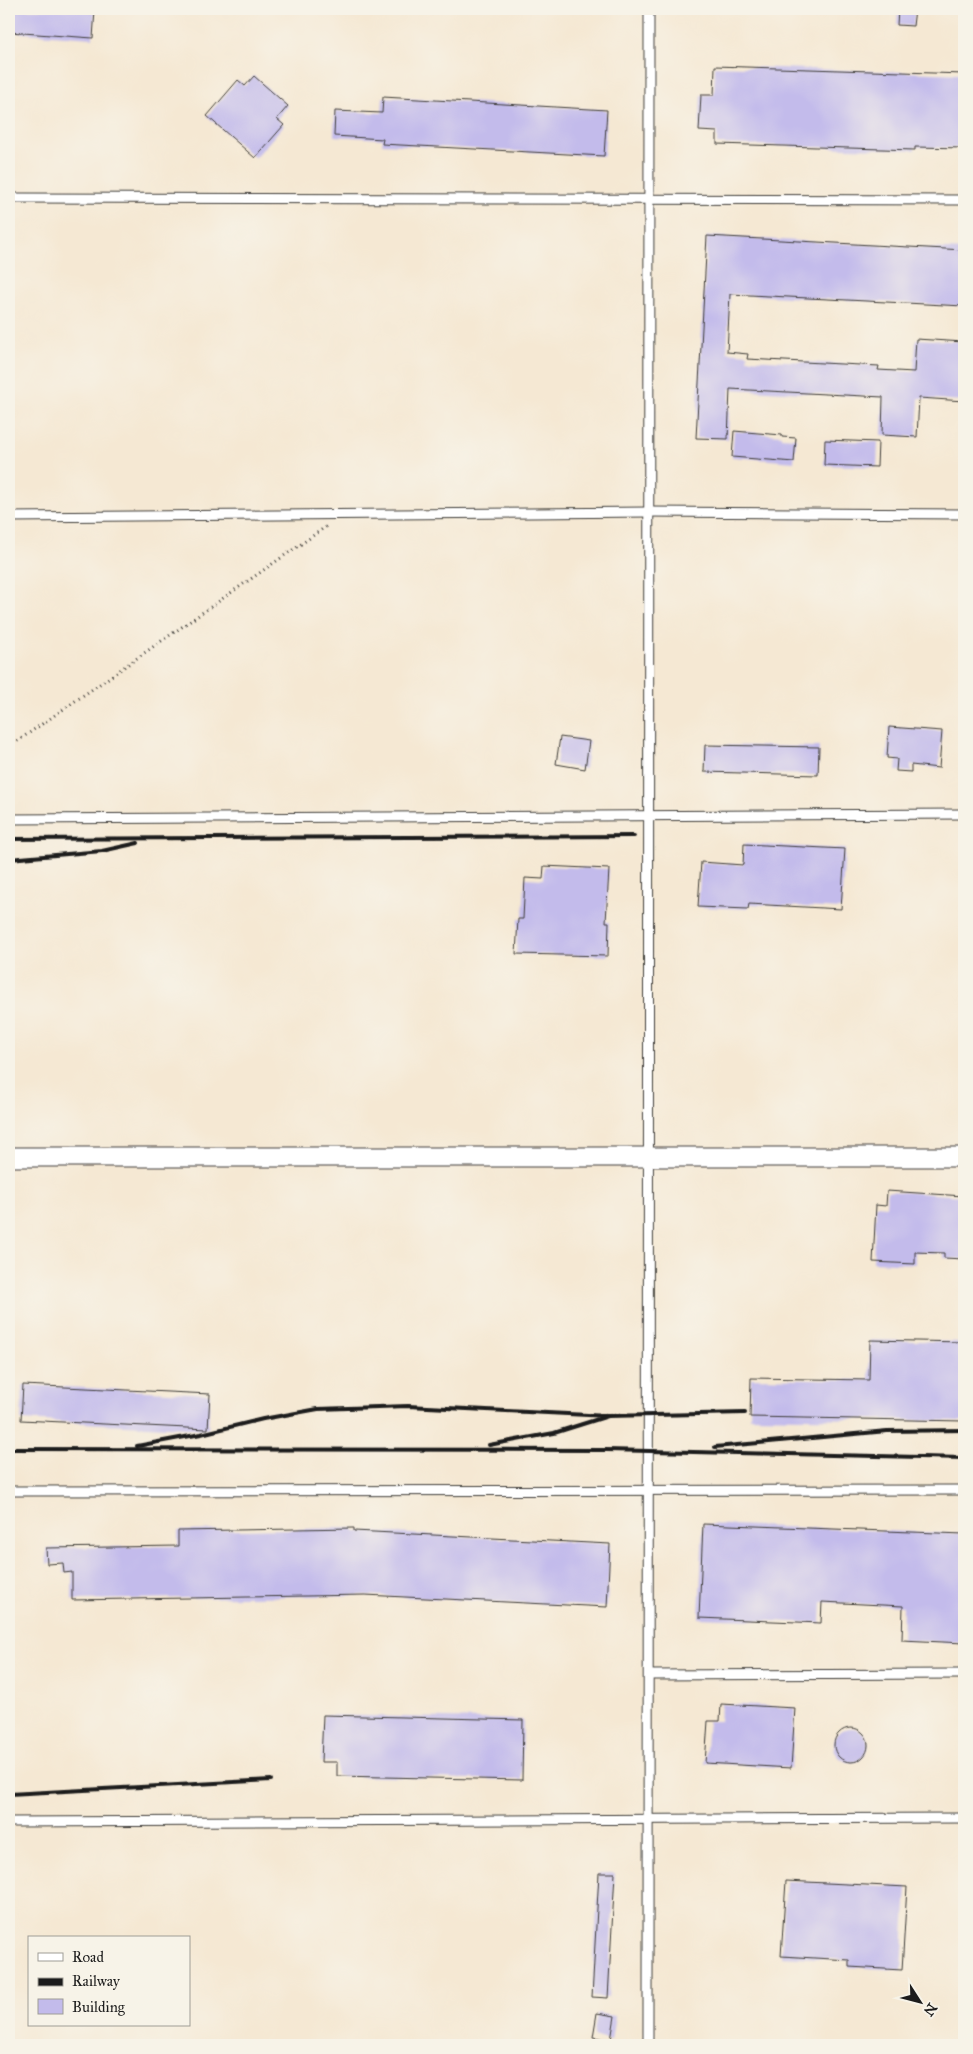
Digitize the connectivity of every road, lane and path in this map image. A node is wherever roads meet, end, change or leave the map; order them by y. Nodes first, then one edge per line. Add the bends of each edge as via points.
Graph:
1 (649, 9) edge
2 (9, 198) edge
3 (649, 198) junction
4 (964, 200) edge
5 (649, 512) junction
6 (344, 514) junction
7 (964, 514) edge
8 (9, 518) edge
9 (9, 747) edge
10 (964, 814) edge
11 (649, 815) junction
12 (9, 819) edge
13 (9, 1157) edge
14 (648, 1157) junction
15 (964, 1157) edge
16 (648, 1490) junction
17 (964, 1490) edge
18 (9, 1491) edge
19 (964, 1674) edge
20 (648, 1675) junction
21 (964, 1818) edge
22 (648, 1819) junction
23 (9, 1822) edge
24 (648, 2045) edge

1 - 3 lane
2 - 3 lane
3 - 4 lane
3 - 5 lane
5 - 6 lane
5 - 7 lane
5 - 11 lane
6 - 8 lane
6 - 9 path
10 - 11 lane
11 - 12 lane
11 - 14 lane
13 - 14 street
14 - 15 street
14 - 16 lane
16 - 17 lane
16 - 18 lane
16 - 20 lane
19 - 20 lane
20 - 22 lane
21 - 22 lane
22 - 23 lane
22 - 24 lane

